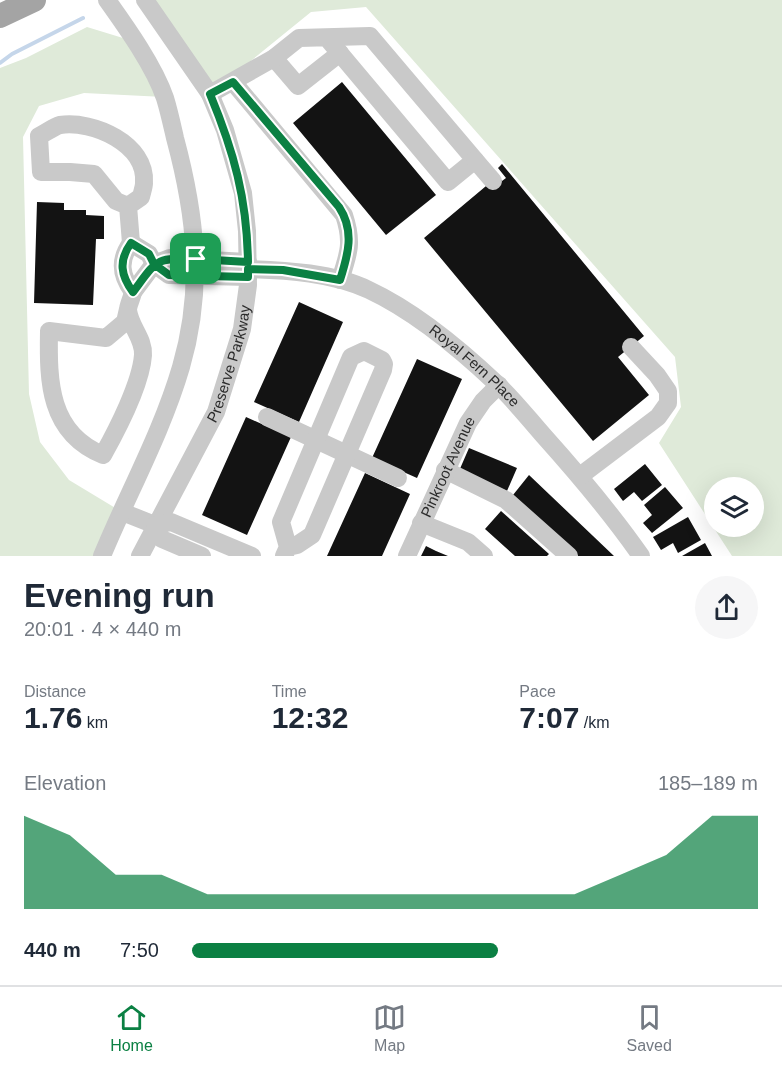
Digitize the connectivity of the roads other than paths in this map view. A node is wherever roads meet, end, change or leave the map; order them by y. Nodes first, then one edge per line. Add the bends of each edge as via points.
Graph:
1 (34, 0) edge
2 (107, 0) edge
3 (145, 0) edge
4 (0, 16) edge
5 (327, 38) junction
6 (340, 53) junction
7 (274, 58) junction
8 (233, 82) junction
9 (210, 94) junction
10 (475, 160) junction
11 (493, 181) dead end
12 (128, 206) junction
13 (131, 243) junction
14 (154, 264) junction
15 (196, 268) junction
16 (248, 269) junction
17 (340, 280) junction
18 (131, 301) junction
19 (631, 347) dead end
20 (499, 386) junction
21 (267, 417) dead end
22 (316, 440) junction
23 (347, 455) junction
24 (445, 470) junction
25 (580, 476) junction
26 (398, 478) dead end
27 (122, 512) junction
28 (421, 523) junction
29 (155, 525) junction
30 (286, 552) edge
31 (102, 556) edge
32 (140, 556) edge
33 (202, 556) edge
34 (252, 556) edge
35 (407, 556) edge
36 (484, 556) edge
37 (569, 556) edge
38 (641, 556) edge

1 - 4 main road
2 - 15 street via 136,42 164,97 188,183
3 - 9 street, Preserve Parkway
5 - 6 street
5 - 7 street via 299,38
5 - 10 street via 370,36
6 - 7 street via 298,86
6 - 10 street via 448,182
7 - 8 street
8 - 9 street
8 - 17 street via 344,215 350,233 349,253
9 - 16 street, Preserve Parkway via 243,193
10 - 11 street
12 - 12 street via 141,197 145,181 127,145 108,132 81,124 58,126 39,136 41,172 94,174 116,201
12 - 13 street
13 - 14 street, Royal Fern Place via 149,254
13 - 18 street via 124,253 123,278
14 - 15 street, Royal Fern Place via 169,275
14 - 18 street
15 - 16 street, Royal Fern Place
15 - 27 street via 181,366 158,431
16 - 17 street, Royal Fern Place via 283,270
16 - 29 street, Preserve Parkway via 242,328 216,412
17 - 20 street, Royal Fern Place via 368,290 409,314 451,343
18 - 18 street via 133,326 142,341 143,356 135,386 103,455 72,435 58,414 51,388 49,331 106,338 124,322
19 - 25 street via 657,375 668,392 668,403 658,417
20 - 24 street, Pinkroot Avenue via 468,423
20 - 25 street, Royal Fern Place
21 - 22 street
22 - 23 street
22 - 23 street via 351,357 364,351 384,364
22 - 30 street via 281,522
23 - 26 street
23 - 30 street via 312,536
24 - 28 street, Pinkroot Avenue
24 - 37 street via 506,500
25 - 38 street, Royal Fern Place
27 - 29 street
27 - 31 street
28 - 35 street, Pinkroot Avenue
28 - 36 street via 468,542
29 - 32 street, Preserve Parkway
29 - 33 street via 162,538
29 - 34 street via 171,522

